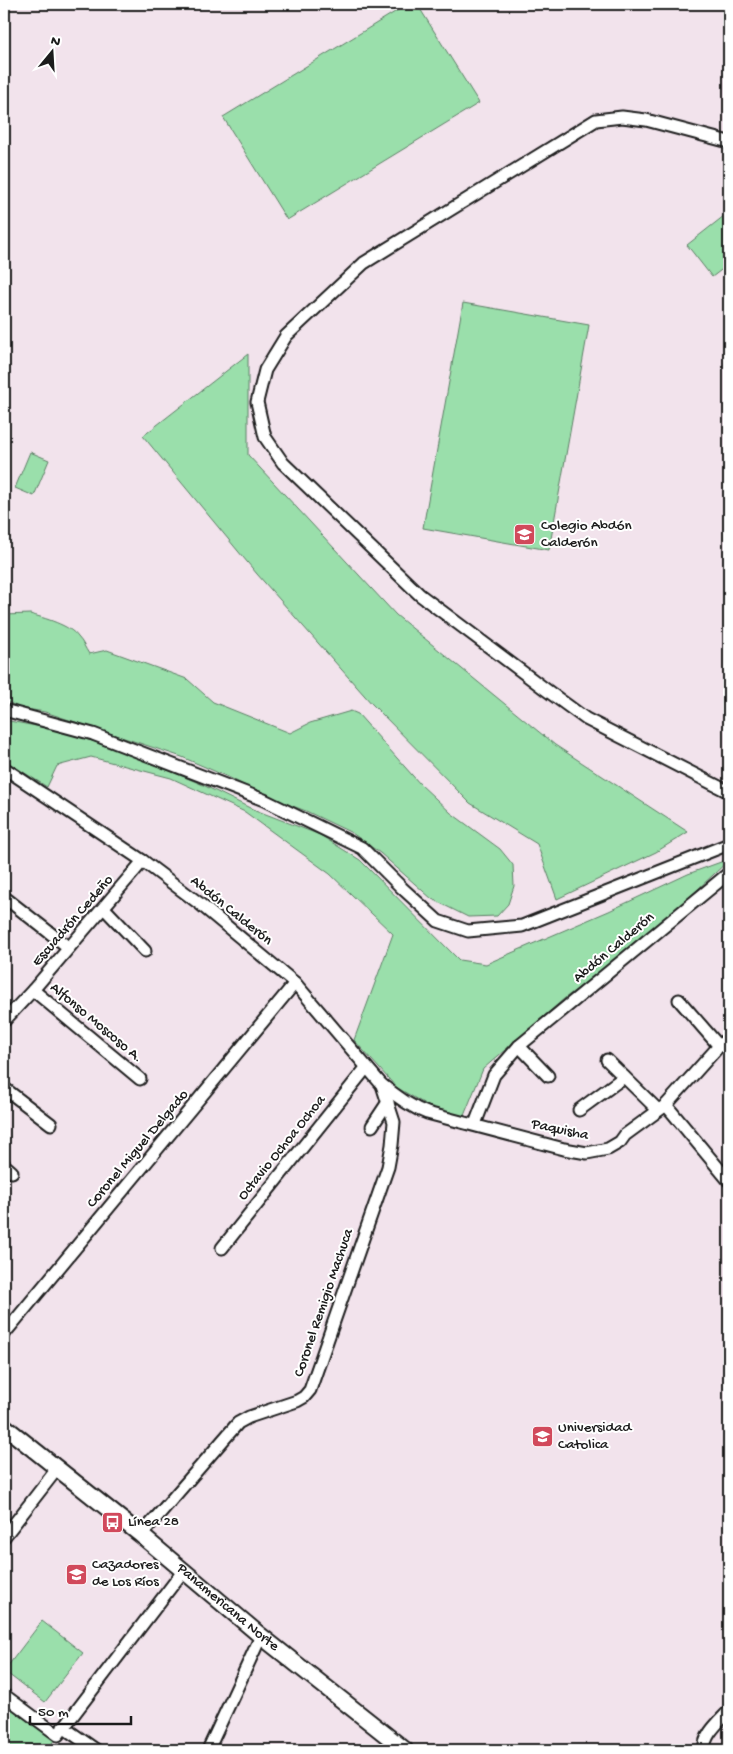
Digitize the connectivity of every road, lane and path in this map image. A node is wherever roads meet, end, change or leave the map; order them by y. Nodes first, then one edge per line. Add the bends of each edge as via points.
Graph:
1 (729, 142) edge
2 (4, 710) edge
3 (4, 768) edge
4 (729, 792) edge
5 (729, 844) edge
6 (143, 861) junction
7 (729, 872) edge
8 (4, 897) edge
9 (104, 908) junction
10 (68, 947) junction
11 (144, 950) dead end
12 (295, 983) junction
13 (33, 990) junction
14 (678, 1000) dead end
15 (4, 1021) edge
16 (729, 1038) edge
17 (519, 1046) junction
18 (719, 1046) junction
19 (607, 1060) dead end
20 (366, 1068) junction
21 (548, 1076) dead end
22 (624, 1076) junction
23 (140, 1079) dead end
24 (382, 1084) junction
25 (4, 1088) edge
26 (388, 1102) junction
27 (662, 1108) junction
28 (579, 1110) dead end
29 (394, 1122) joint
30 (51, 1124) dead end
31 (475, 1124) junction
32 (372, 1126) dead end
33 (729, 1181) edge
34 (222, 1248) dead end
35 (4, 1334) edge
36 (4, 1426) edge
37 (57, 1469) junction
38 (141, 1535) junction
39 (4, 1536) edge
40 (184, 1570) junction
41 (261, 1636) junction
42 (4, 1695) edge
43 (729, 1711) edge
44 (63, 1727) junction
45 (96, 1750) edge
46 (208, 1750) edge
47 (405, 1750) edge
48 (705, 1750) edge

1 - 4 street via 646,120 622,117 596,120 364,263 286,336 265,370 257,402 265,437 283,463 420,595 586,719
2 - 5 street via 94,734 264,800 362,848 438,921 468,931 522,926
3 - 6 street, Abdón Calderón
6 - 9 street, Escuadrón Cedeño
6 - 12 street, Abdón Calderón
7 - 17 street, Abdón Calderón
8 - 10 street
9 - 10 street, Escuadrón Cedeño
9 - 11 street
10 - 13 street, Escuadrón Cedeño
12 - 20 street, Abdón Calderón
12 - 35 street, Coronel Miguel Delgado
13 - 15 street, Escuadrón Cedeño
13 - 23 street, Alfonso Moscoso A.
14 - 18 street
16 - 18 street, Paquisha
17 - 21 street
17 - 31 street, Abdón Calderón via 491,1080
18 - 27 street, Paquisha
19 - 22 street
20 - 24 street, Abdón Calderón
20 - 34 street, Octavio Ochoa Ochoa
22 - 27 street
22 - 28 street
24 - 26 street, Abdón Calderón
24 - 31 street, Paquisha via 415,1109
25 - 30 street
26 - 29 street, Abdón Calderón
26 - 32 street
27 - 31 street, Paquisha via 614,1145 587,1153
27 - 33 street
29 - 38 street, Coronel Remigio Machuca via 388,1167 310,1390 297,1401 238,1423
36 - 37 main road, Panamericana Norte
37 - 38 main road, Panamericana Norte
37 - 39 street
38 - 40 main road, Panamericana Norte
40 - 41 main road, Panamericana Norte
40 - 44 street
41 - 46 street
41 - 47 main road, Panamericana Norte
42 - 44 street via 58,1735
43 - 48 street via 712,1731 704,1745
44 - 45 street

